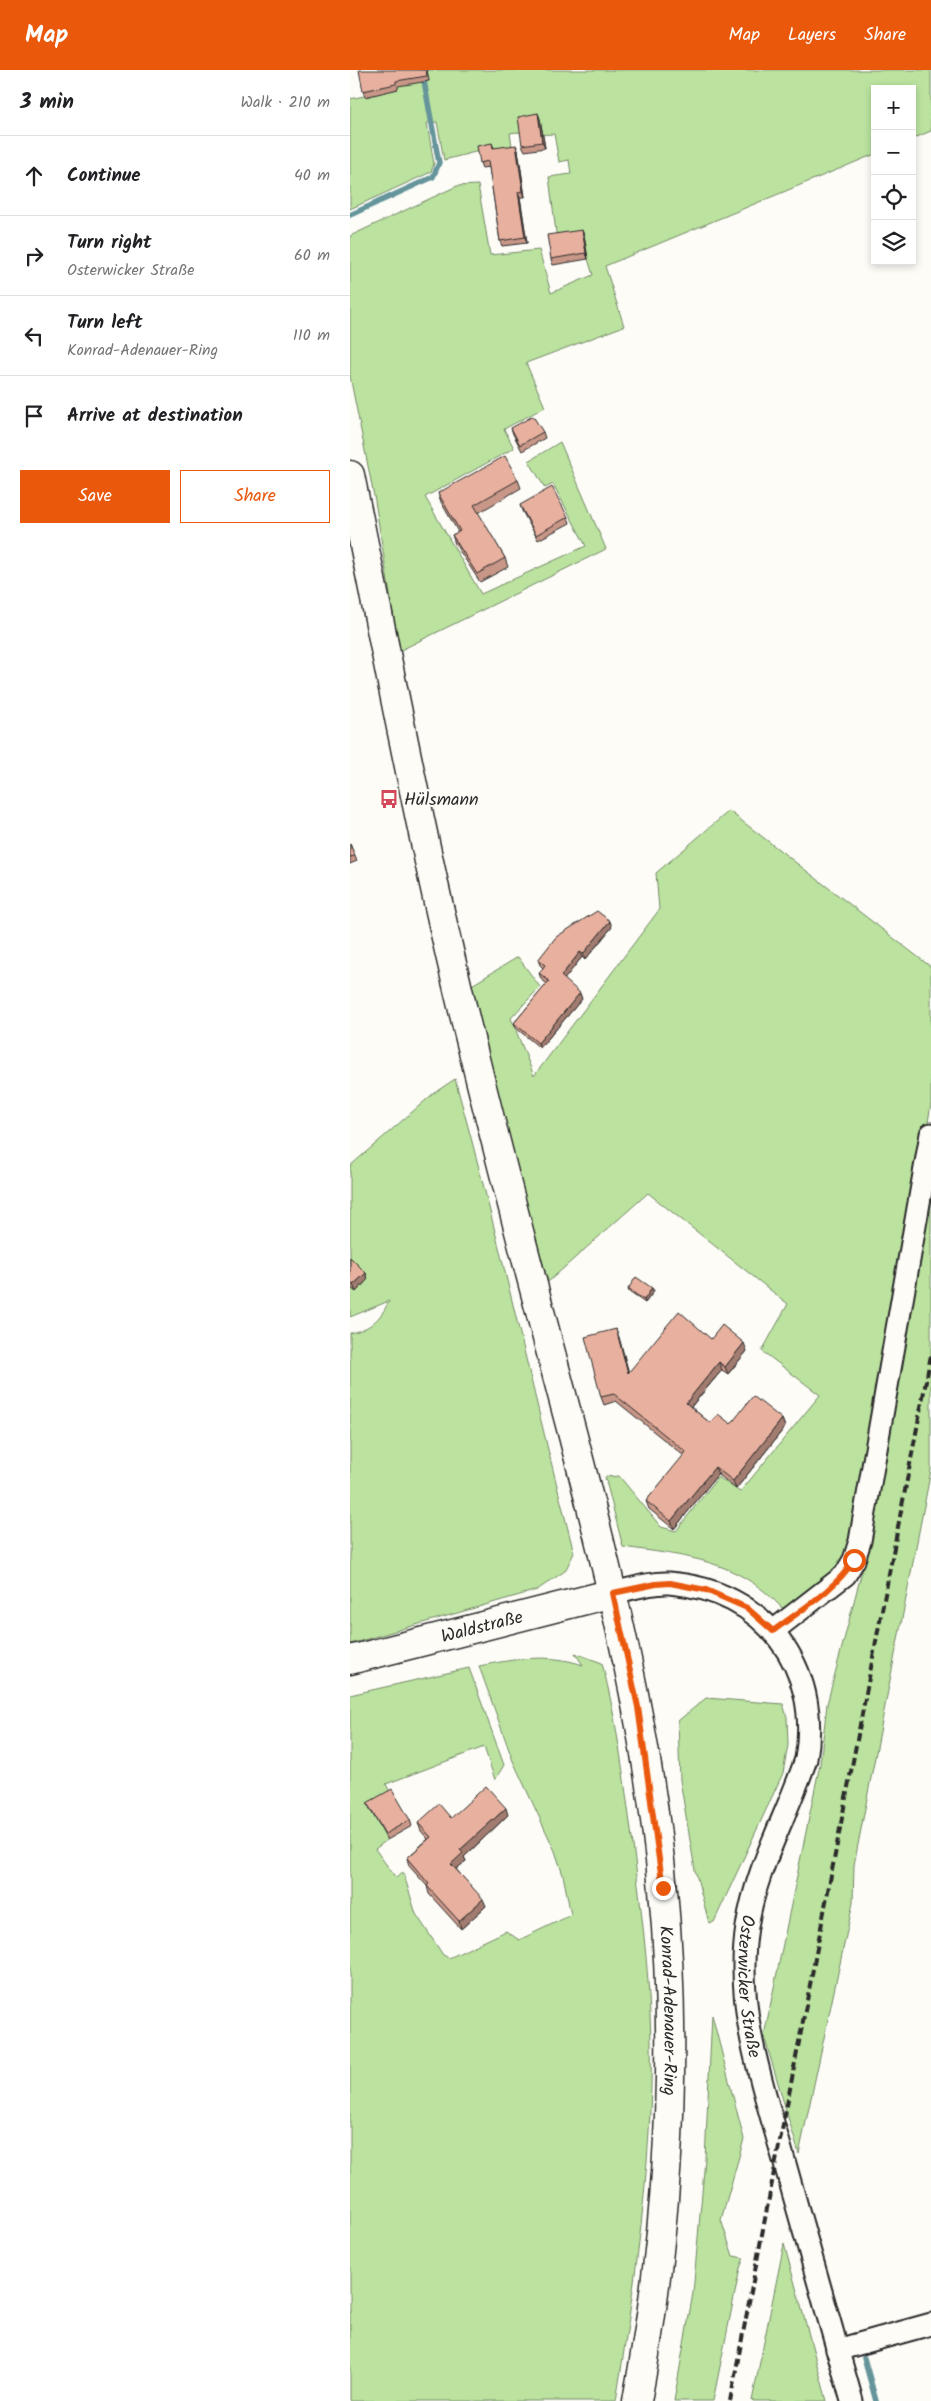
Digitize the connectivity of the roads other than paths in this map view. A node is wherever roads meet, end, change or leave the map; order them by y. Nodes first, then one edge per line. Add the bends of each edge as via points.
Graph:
1 (350, 475) edge
2 (931, 1134) edge
3 (613, 1593) junction
4 (773, 1631) junction
5 (350, 1660) edge
6 (931, 2324) edge
7 (837, 2350) junction
8 (637, 2401) edge
9 (852, 2401) edge

1 - 3 main road, Konrad-Adenauer-Ring via 442,923
2 - 4 street via 860,1541 854,1560 845,1574
3 - 4 street, Osterwicker Straße via 670,1583 706,1590 747,1608
3 - 5 main road, Waldstraße
3 - 8 main road, Konrad-Adenauer-Ring via 638,1707 652,1800 663,1888 670,1994 672,2084 664,2206
4 - 7 street, Osterwicker Straße via 789,1653 800,1677 808,1712 808,1744 799,1779 759,1875 752,1901 744,1953 745,1995 750,2032 764,2088
6 - 7 street
7 - 9 street, Osterwicker Straße

